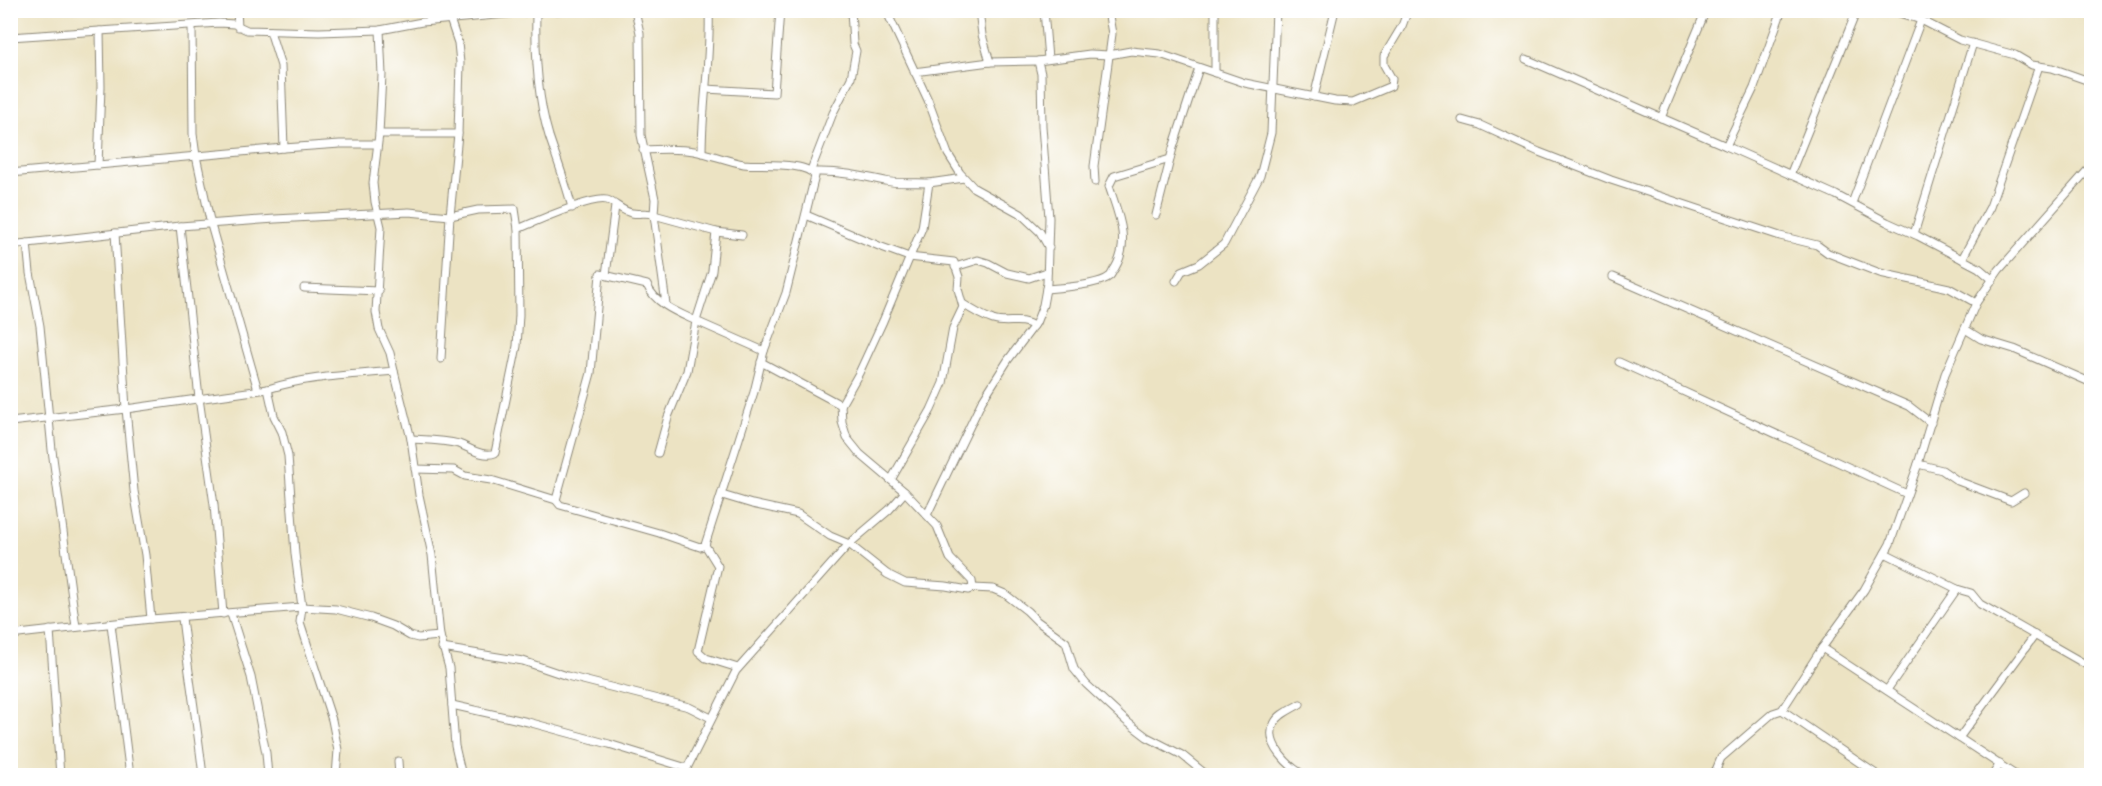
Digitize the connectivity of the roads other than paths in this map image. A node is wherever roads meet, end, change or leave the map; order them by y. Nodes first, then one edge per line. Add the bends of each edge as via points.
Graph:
1 (237, 10) edge
2 (447, 10) edge
3 (570, 10) edge
4 (635, 10) edge
5 (709, 10) edge
6 (780, 10) edge
7 (850, 10) edge
8 (886, 10) edge
9 (979, 10) edge
10 (1044, 10) edge
11 (1108, 10) edge
12 (1215, 10) edge
13 (1276, 10) edge
14 (1335, 10) edge
15 (1408, 10) edge
16 (1706, 10) edge
17 (1782, 10) edge
18 (1857, 10) edge
19 (1890, 10) edge
20 (536, 11) edge
21 (450, 19) junction
22 (1921, 20) junction
23 (192, 26) junction
24 (238, 27) junction
25 (380, 30) junction
26 (100, 31) junction
27 (270, 31) junction
28 (10, 37) edge
29 (1974, 43) junction
30 (1109, 55) junction
31 (1048, 59) junction
32 (1526, 59) dead end
33 (1038, 61) junction
34 (990, 62) junction
35 (2039, 66) junction
36 (1199, 68) junction
37 (914, 72) junction
38 (1215, 73) junction
39 (2091, 82) edge
40 (1273, 87) junction
41 (706, 89) junction
42 (1314, 97) junction
43 (1661, 118) junction
44 (1462, 120) dead end
45 (379, 134) junction
46 (458, 134) junction
47 (377, 144) junction
48 (1726, 146) junction
49 (284, 148) junction
50 (643, 150) junction
51 (702, 153) junction
52 (196, 156) junction
53 (1170, 159) junction
54 (98, 165) junction
55 (2091, 165) edge
56 (813, 171) junction
57 (10, 173) edge
58 (1791, 175) junction
59 (964, 178) junction
60 (1095, 182) dead end
61 (929, 183) junction
62 (1851, 203) junction
63 (615, 206) junction
64 (572, 208) junction
65 (378, 214) junction
66 (654, 215) junction
67 (806, 215) junction
68 (1155, 215) dead end
69 (450, 216) junction
70 (211, 225) junction
71 (180, 226) junction
72 (518, 229) junction
73 (716, 232) junction
74 (115, 233) junction
75 (1914, 234) junction
76 (742, 235) dead end
77 (27, 243) junction
78 (10, 245) edge
79 (1049, 248) junction
80 (909, 257) junction
81 (1962, 259) junction
82 (955, 267) junction
83 (1047, 272) junction
84 (606, 275) junction
85 (1613, 277) dead end
86 (1992, 279) junction
87 (1176, 281) dead end
88 (304, 288) dead end
89 (1046, 289) junction
90 (379, 291) junction
91 (1976, 303) junction
92 (666, 304) junction
93 (963, 307) junction
94 (696, 321) junction
95 (1034, 326) junction
96 (1965, 329) junction
97 (764, 351) junction
98 (441, 359) dead end
99 (761, 362) junction
100 (1619, 362) dead end
101 (394, 371) junction
102 (2091, 383) edge
103 (268, 389) junction
104 (258, 390) junction
105 (199, 398) junction
106 (841, 405) junction
107 (126, 409) junction
108 (49, 418) junction
109 (10, 422) edge
110 (1931, 423) junction
111 (411, 439) junction
112 (658, 453) dead end
113 (1918, 464) junction
114 (415, 469) junction
115 (891, 480) junction
116 (905, 492) junction
117 (1907, 494) junction
118 (2024, 494) dead end
119 (722, 495) junction
120 (556, 500) junction
121 (927, 515) junction
122 (849, 543) junction
123 (705, 545) junction
124 (1885, 552) junction
125 (973, 588) junction
126 (1957, 589) junction
127 (302, 607) junction
128 (227, 614) junction
129 (183, 618) junction
130 (151, 619) junction
131 (111, 624) junction
132 (76, 627) junction
133 (50, 630) junction
134 (10, 635) edge
135 (2035, 635) junction
136 (440, 636) junction
137 (442, 648) junction
138 (1822, 648) junction
139 (738, 668) junction
140 (2091, 668) edge
141 (1887, 690) junction
142 (1300, 704) dead end
143 (452, 705) junction
144 (1782, 710) junction
145 (711, 718) junction
146 (1959, 738) junction
147 (398, 761) dead end
148 (2000, 765) junction
149 (685, 772) edge
150 (1713, 773) edge
151 (60, 776) edge
152 (130, 776) edge
153 (203, 776) edge
154 (268, 776) edge
155 (336, 776) edge
156 (399, 776) edge
157 (462, 776) edge
158 (1208, 776) edge
159 (1306, 776) edge
160 (1724, 776) edge
161 (1879, 776) edge
162 (1992, 776) edge
163 (2016, 776) edge

1 - 24 street
2 - 21 street
3 - 20 street
4 - 50 street via 640,33
5 - 41 street
6 - 41 street via 774,93
7 - 56 street via 856,51 850,78 833,112
8 - 37 street
9 - 34 street
10 - 31 street
11 - 30 street via 1112,34
12 - 38 street
13 - 40 street
14 - 42 street
15 - 42 street via 1384,56 1391,86 1353,102
16 - 43 street
17 - 48 street via 1754,88
18 - 58 street
19 - 22 street
20 - 21 street
20 - 64 street via 539,83 549,135
21 - 25 street
21 - 46 street via 460,63
22 - 29 street
22 - 62 street
23 - 24 street via 227,22
23 - 26 street
23 - 52 street
24 - 27 street
25 - 27 street
25 - 45 street
26 - 28 street
26 - 54 street
27 - 49 street via 281,66
29 - 35 street
29 - 75 street
30 - 31 street
30 - 36 street via 1131,51 1160,54
30 - 60 street
31 - 33 street
32 - 43 street
33 - 34 street
33 - 79 street
34 - 37 street
35 - 39 street
35 - 81 street via 1990,207
36 - 38 street
36 - 53 street
37 - 59 street via 948,154
38 - 40 street
40 - 42 street
40 - 87 street via 1271,133 1260,176 1224,244 1199,264 1182,271
41 - 51 street
43 - 48 street
44 - 91 street via 1611,180 1817,245 1827,253 1880,273 1949,288
45 - 46 street
45 - 47 street
46 - 69 street
47 - 49 street
47 - 65 street via 373,183
48 - 58 street
49 - 52 street
50 - 51 street via 669,148
50 - 66 street via 654,193
51 - 56 street via 743,164
52 - 54 street
52 - 70 street
53 - 68 street
53 - 89 street via 1114,176 1109,186 1124,236 1121,257 1109,276 1084,286
54 - 57 street
55 - 86 street
56 - 61 street via 835,171 887,182
56 - 67 street
58 - 62 street
59 - 61 street
59 - 79 street via 974,188 1021,214 1040,232
61 - 80 street via 922,228
62 - 75 street
63 - 64 street via 608,200
63 - 66 street via 631,213
63 - 84 street
64 - 72 street
65 - 69 street
65 - 70 street
65 - 90 street
66 - 73 street
66 - 92 street
67 - 80 street
67 - 97 street via 786,293
69 - 72 street via 514,208
69 - 98 street
70 - 71 street
70 - 104 street
71 - 74 street
71 - 105 street
72 - 111 street via 517,346 495,453 488,455 459,444
73 - 76 street
73 - 94 street via 712,271
74 - 77 street
74 - 107 street
75 - 81 street
77 - 78 street
77 - 108 street
79 - 83 street
80 - 82 street via 954,262
80 - 106 street via 859,374
81 - 86 street
82 - 83 street via 978,260 1029,278
82 - 93 street
83 - 89 street
84 - 92 street via 647,285
84 - 120 street via 600,274 591,373
85 - 110 street via 1909,406
86 - 91 street
88 - 90 street
89 - 95 street
90 - 101 street via 379,329
91 - 96 street
92 - 94 street
93 - 95 street via 994,321 1024,320
93 - 115 street via 953,328 943,382
94 - 97 street
94 - 112 street via 687,371
95 - 121 street via 982,401
96 - 102 street
96 - 110 street
97 - 99 street
99 - 106 street
99 - 119 street
100 - 117 street
101 - 103 street via 287,382
101 - 111 street
103 - 104 street
103 - 127 street via 288,456
104 - 105 street
105 - 107 street
105 - 128 street
106 - 115 street via 847,438
107 - 108 street
107 - 130 street
108 - 109 street
108 - 132 street
110 - 113 street
111 - 114 street
113 - 117 street
113 - 118 street via 1942,470 1958,481 2011,501
114 - 120 street via 454,470 465,477 491,480
114 - 136 street via 435,573
115 - 116 street
116 - 121 street
116 - 122 street
117 - 124 street
119 - 122 street via 798,514
119 - 123 street
120 - 123 street via 560,505 700,547
121 - 125 street via 937,526 950,558 972,581
122 - 125 street via 896,580
122 - 139 street
123 - 139 street via 718,566 698,651 706,658
124 - 126 street
124 - 138 street via 1864,590
125 - 158 street via 1005,594 1066,642 1074,669 1086,684 1147,737 1182,755
126 - 135 street via 1971,593 1980,604
126 - 141 street
127 - 128 street
127 - 136 street via 336,609 371,618 418,638
127 - 155 street via 300,622 332,720 338,750
128 - 129 street
128 - 154 street via 251,677
129 - 130 street
129 - 153 street
130 - 131 street
131 - 132 street
131 - 152 street
132 - 133 street
133 - 134 street
133 - 151 street
135 - 140 street
135 - 146 street
136 - 137 street
137 - 143 street via 449,668
137 - 145 street via 523,661 689,707
138 - 141 street
138 - 144 street
139 - 145 street
141 - 146 street
142 - 159 street via 1282,715 1272,731 1281,758
143 - 149 street via 609,744
143 - 157 street
144 - 150 street via 1773,713 1721,758
144 - 161 street
145 - 149 street
146 - 148 street
147 - 156 street
148 - 162 street
148 - 163 street
150 - 160 street

